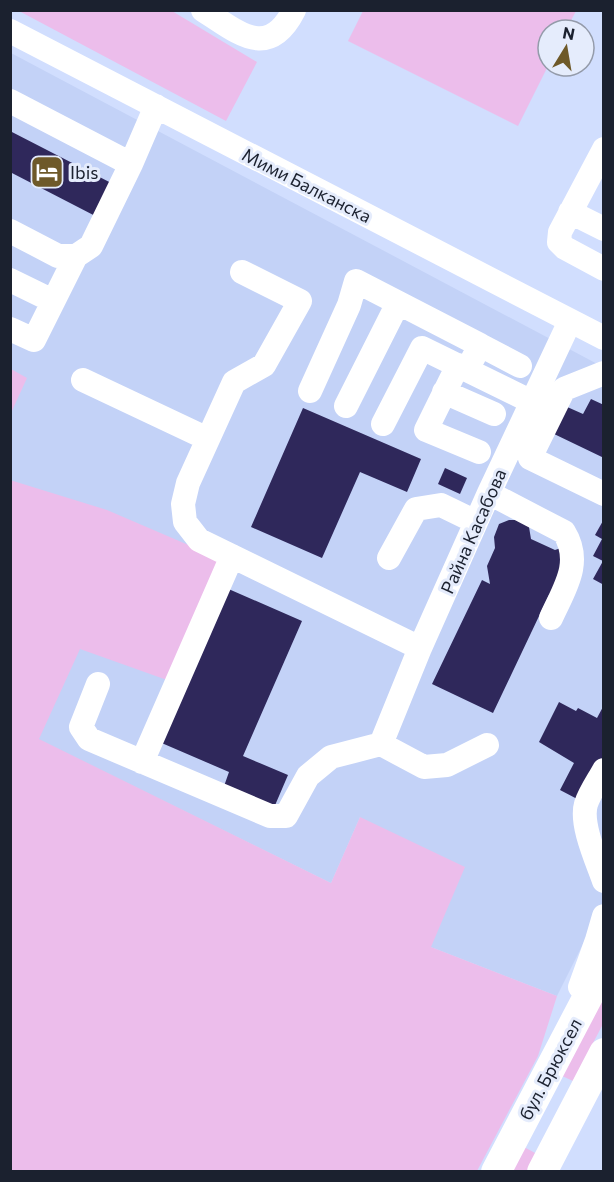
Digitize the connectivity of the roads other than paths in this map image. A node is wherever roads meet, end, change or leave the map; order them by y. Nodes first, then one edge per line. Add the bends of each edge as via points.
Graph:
1 (203, 10) edge
2 (294, 10) edge
3 (10, 31) edge
4 (10, 101) edge
5 (156, 106) junction
6 (600, 162) edge
7 (131, 164) junction
8 (570, 212) junction
9 (603, 230) edge
10 (10, 231) edge
11 (76, 256) junction
12 (603, 269) edge
13 (242, 272) dead end
14 (10, 280) edge
15 (53, 301) junction
16 (398, 303) junction
17 (570, 321) junction
18 (10, 328) edge
19 (603, 338) edge
20 (480, 345) junction
21 (520, 366) dead end
22 (462, 367) junction
23 (599, 379) edge
24 (83, 380) dead end
25 (310, 391) dead end
26 (444, 392) junction
27 (532, 402) junction
28 (346, 406) dead end
29 (494, 414) dead end
30 (383, 424) dead end
31 (208, 439) junction
32 (479, 452) dead end
33 (489, 493) junction
34 (603, 494) edge
35 (476, 522) junction
36 (232, 556) junction
37 (389, 558) dead end
38 (551, 618) dead end
39 (420, 648) junction
40 (98, 684) dead end
41 (381, 744) junction
42 (487, 745) dead end
43 (142, 762) junction
44 (603, 770) edge
45 (603, 881) edge
46 (603, 916) edge
47 (603, 966) edge
48 (573, 1025) junction
49 (603, 1053) edge
50 (496, 1172) edge
51 (542, 1172) edge

1 - 2 street via 243,35 260,39 275,36
3 - 5 street, Мими Балканска
4 - 7 street
5 - 7 street
5 - 17 street, Мими Балканска
6 - 8 street
7 - 11 street via 91,246
8 - 9 street
8 - 12 street via 559,242
10 - 11 street via 57,256
11 - 15 street
13 - 31 street via 300,301 264,365 234,382
14 - 15 street
15 - 18 street via 34,340
16 - 20 street
16 - 25 street via 356,281
16 - 28 street
17 - 19 street, Мими Балканска
17 - 27 street, Райна Касабова
20 - 21 street
20 - 22 street
22 - 26 street
22 - 27 street
22 - 30 street via 423,348
23 - 34 street via 564,388 530,458
24 - 31 street
26 - 29 street
26 - 32 street via 423,436
27 - 33 street, Райна Касабова
31 - 36 street via 188,483 183,504 185,522 199,540
33 - 35 street, Райна Касабова
33 - 38 street via 564,532 571,543 572,571
35 - 37 street via 441,505 416,509
35 - 39 street, Райна Касабова
36 - 39 street
36 - 43 street
39 - 41 street, Райна Касабова
40 - 43 street via 81,727 89,739
41 - 42 street via 424,766 447,765
41 - 43 street via 331,757 308,776 285,816 270,816
44 - 45 street via 585,814
46 - 48 street via 579,991
47 - 48 main road, бул. Брюксел
48 - 50 main road, бул. Брюксел
49 - 51 main road

